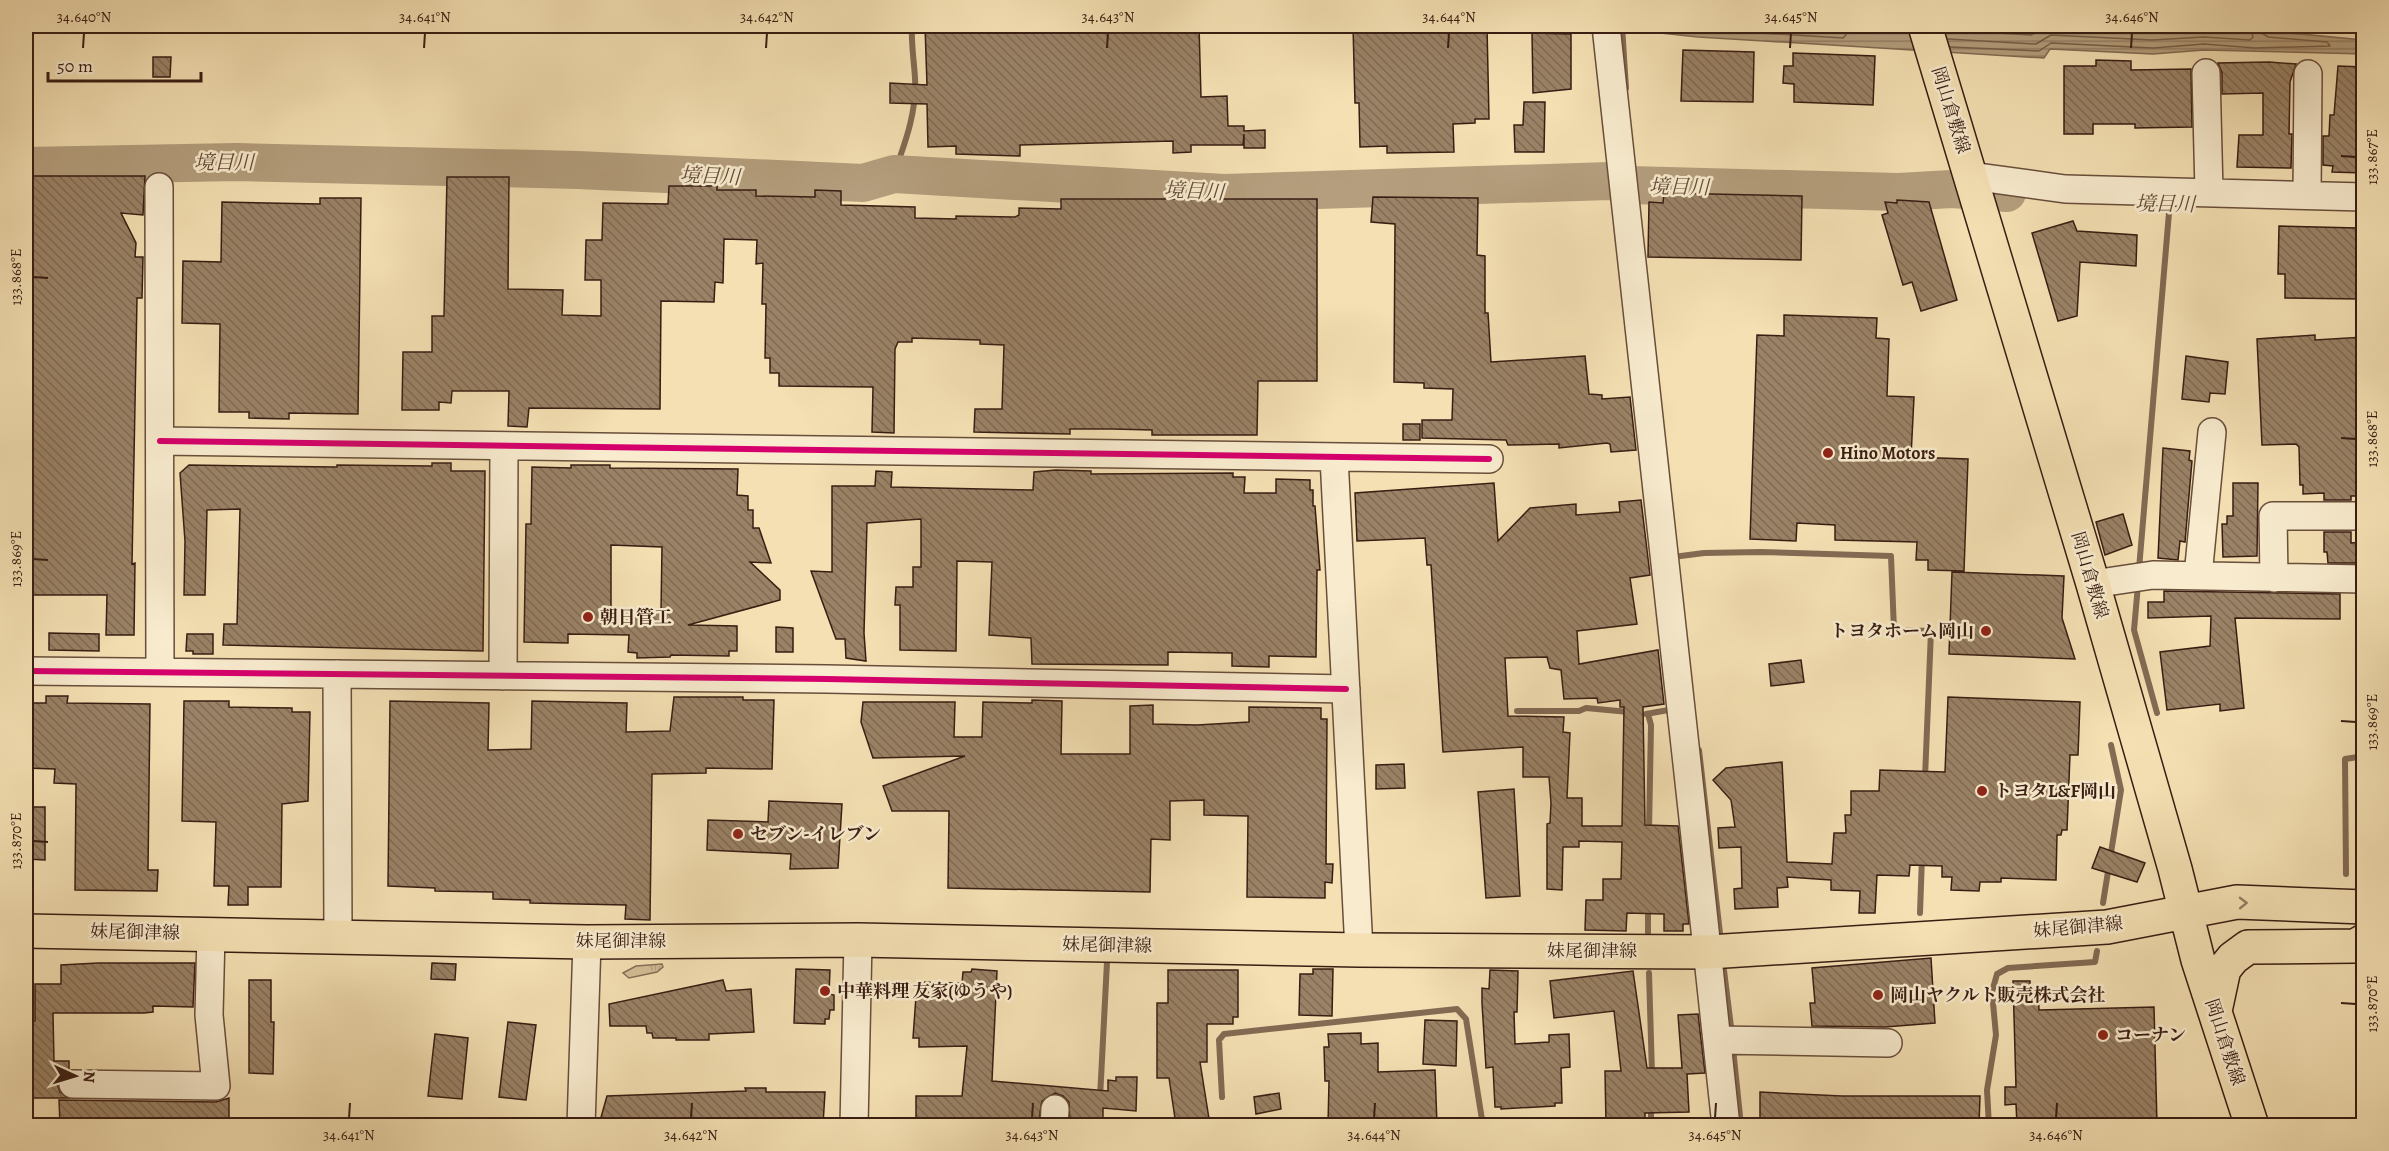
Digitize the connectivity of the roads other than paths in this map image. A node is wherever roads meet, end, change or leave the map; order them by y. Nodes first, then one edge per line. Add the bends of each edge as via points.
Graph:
1 (1606, 26) edge
2 (1930, 40) edge
3 (2206, 74) dead end
4 (2308, 74) dead end
5 (1971, 176) junction
6 (159, 187) dead end
7 (2209, 192) junction
8 (2307, 195) junction
9 (2364, 197) edge
10 (2212, 432) dead end
11 (160, 441) junction
12 (504, 446) junction
13 (1334, 457) junction
14 (1489, 459) dead end
15 (2364, 516) edge
16 (2198, 576) junction
17 (2274, 579) junction
18 (2364, 579) edge
19 (2093, 584) junction
20 (26, 671) edge
21 (160, 672) junction
22 (337, 674) junction
23 (503, 676) junction
24 (1346, 688) junction
25 (2364, 897) edge
26 (2319, 906) junction
27 (2364, 907) edge
28 (2186, 912) junction
29 (26, 931) edge
30 (211, 933) junction
31 (2364, 933) edge
32 (338, 935) junction
33 (858, 940) junction
34 (2364, 941) edge
35 (587, 942) junction
36 (1359, 950) junction
37 (1717, 952) junction
38 (2215, 1012) junction
39 (1729, 1040) junction
40 (1888, 1043) dead end
41 (73, 1084) dead end
42 (581, 1125) edge
43 (854, 1125) edge
44 (1726, 1125) edge
45 (2252, 1125) edge

1 - 37 street
2 - 5 main road, 岡山倉敷線
3 - 7 street
4 - 8 street
5 - 7 street via 2065,189
5 - 19 main road, 岡山倉敷線
6 - 11 street
7 - 8 street
8 - 9 street
10 - 16 street
11 - 12 street
11 - 21 street
12 - 13 street
12 - 23 street
13 - 14 street
13 - 24 street
15 - 17 street via 2273,516
16 - 17 street
16 - 19 street via 2137,577
17 - 18 street
19 - 28 main road, 岡山倉敷線
20 - 21 street
21 - 22 street
22 - 23 street
22 - 32 street
23 - 24 street
24 - 36 street
25 - 26 street
26 - 27 main road, 妹尾御津線
28 -> 26 main road, 妹尾御津線 via 2237,902
28 - 31 main road, 妹尾御津線 via 2236,926
28 - 37 main road, 妹尾御津線 via 2107,927
28 - 38 main road, 岡山倉敷線
29 - 30 main road, 妹尾御津線
30 - 32 main road, 妹尾御津線
30 - 41 street via 209,1015 216,1086
32 - 35 main road, 妹尾御津線
33 - 35 main road, 妹尾御津線
33 - 36 main road, 妹尾御津線
33 - 43 street
34 - 38 main road via 2355,946 2248,947 2224,969
35 - 42 street
36 - 37 main road, 妹尾御津線
37 - 39 street
38 - 45 main road, 岡山倉敷線
39 - 40 street
39 - 44 street

